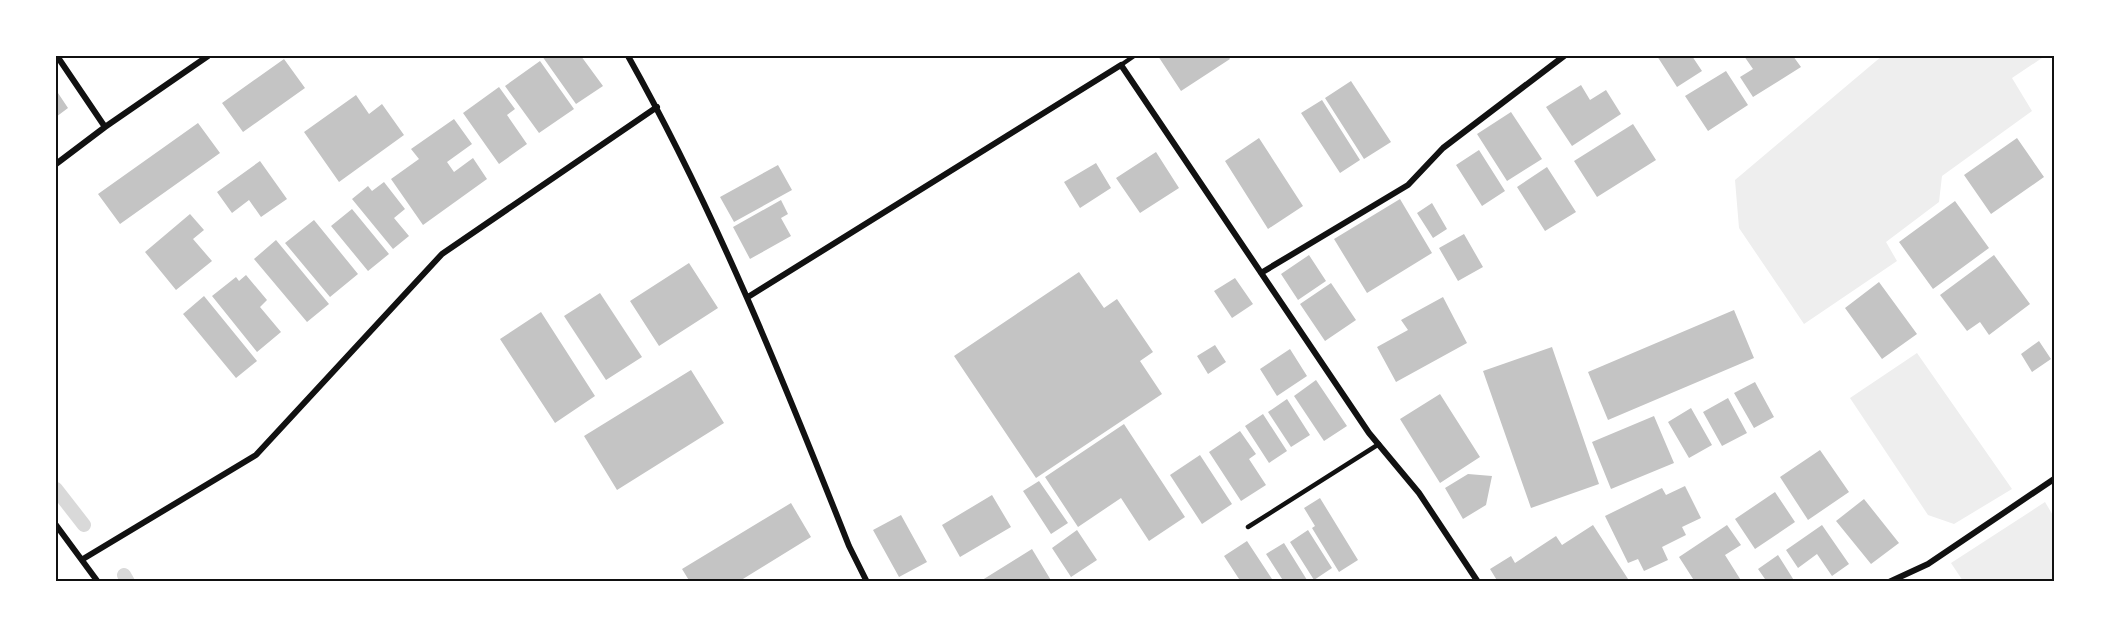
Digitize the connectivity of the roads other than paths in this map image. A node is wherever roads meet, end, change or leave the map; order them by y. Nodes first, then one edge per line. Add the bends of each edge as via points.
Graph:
1 (57, 56) edge
2 (208, 56) edge
3 (628, 56) edge
4 (1134, 56) edge
5 (1564, 56) edge
6 (1121, 65) junction
7 (657, 107) junction
8 (105, 127) junction
9 (56, 164) edge
10 (1261, 273) junction
11 (748, 297) junction
12 (1379, 444) junction
13 (2055, 479) edge
14 (56, 525) edge
15 (1248, 528) dead end
16 (83, 559) junction
17 (98, 582) edge
18 (867, 582) edge
19 (1478, 582) edge
20 (1889, 582) edge

1 - 8 street
2 - 8 street
3 - 7 street
4 - 6 lane
5 - 10 street via 1443,148 1408,185
6 - 10 street
6 - 11 street
7 - 11 street
7 - 16 street via 442,254 256,455
8 - 9 street
10 - 12 street
11 - 18 street
12 - 15 lane
12 - 19 street via 1419,493
13 - 20 street via 1928,564
14 - 16 street
16 - 17 street

